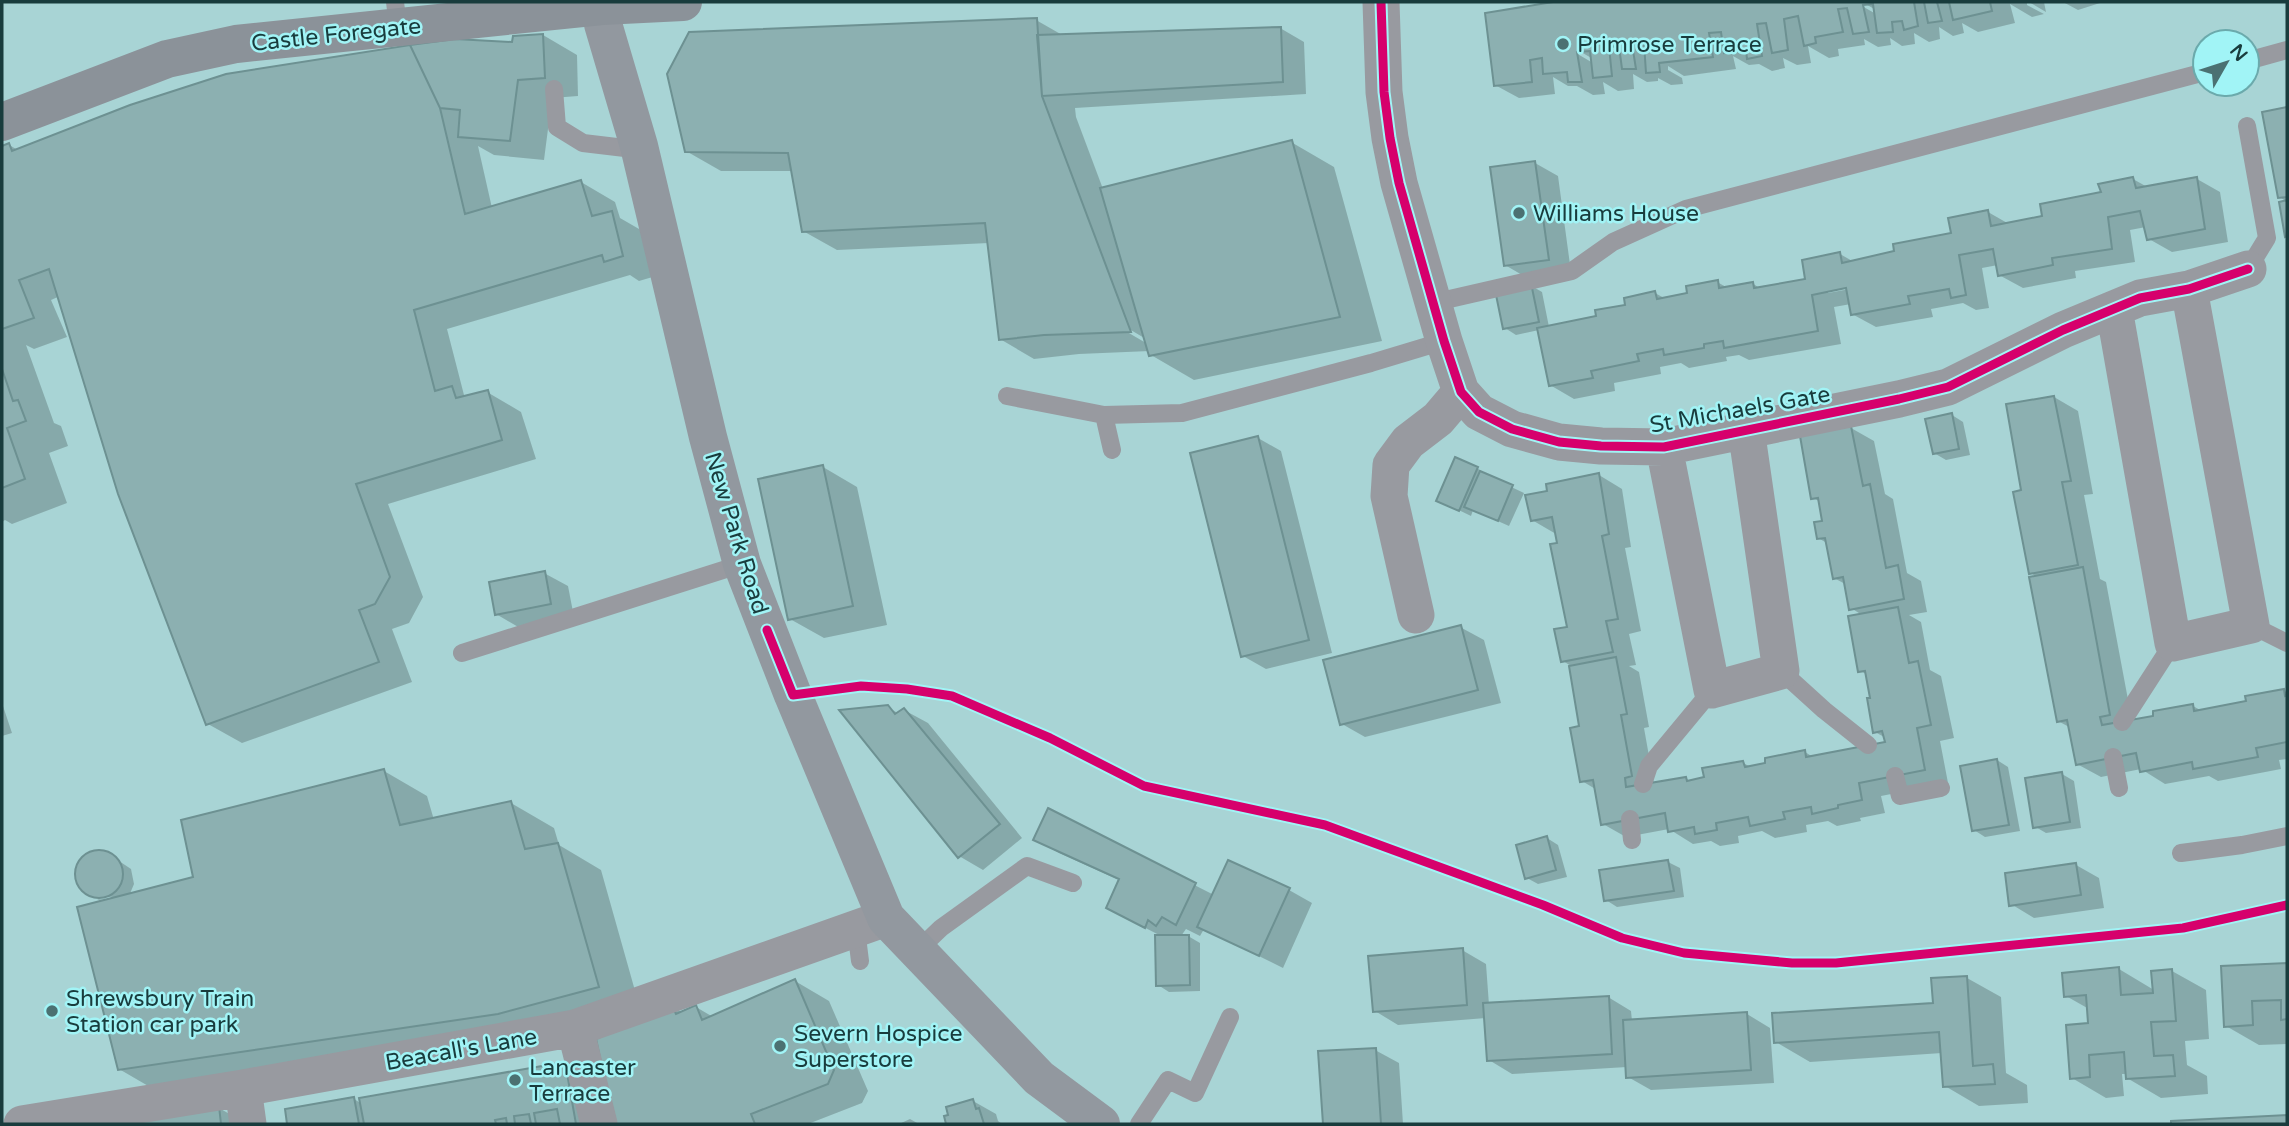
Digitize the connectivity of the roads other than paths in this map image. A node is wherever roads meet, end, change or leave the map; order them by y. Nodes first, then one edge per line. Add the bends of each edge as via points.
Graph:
1 (683, 2) edge
2 (1381, 2) edge
3 (620, 4) edge
4 (501, 10) edge
5 (397, 14) edge
6 (2287, 50) edge
7 (2261, 57) edge
8 (2191, 76) edge
9 (554, 89) dead end
10 (2, 122) edge
11 (2247, 126) dead end
12 (639, 146) junction
13 (2248, 269) joint
14 (2189, 289) junction
15 (1432, 303) junction
16 (2113, 309) junction
17 (1444, 341) junction
18 (1461, 392) junction
19 (1007, 396) dead end
20 (1104, 415) junction
21 (1745, 429) junction
22 (1664, 447) junction
23 (1112, 450) dead end
24 (742, 564) junction
25 (1416, 615) dead end
26 (2251, 625) junction
27 (2173, 643) junction
28 (2287, 643) edge
29 (462, 653) dead end
30 (1781, 671) junction
31 (1712, 690) junction
32 (2122, 722) dead end
33 (1868, 745) dead end
34 (2113, 757) dead end
35 (1895, 776) dead end
36 (1643, 785) dead end
37 (1941, 788) dead end
38 (2119, 788) dead end
39 (1630, 819) dead end
40 (2287, 836) edge
41 (1632, 840) dead end
42 (2181, 853) dead end
43 (1073, 883) dead end
44 (867, 936) junction
45 (917, 951) junction
46 (1230, 1017) dead end
47 (575, 1028) junction
48 (243, 1088) junction
49 (22, 1124) edge
50 (248, 1124) edge
51 (599, 1124) edge
52 (1101, 1124) edge
53 (1139, 1124) edge

1 - 3 main road, Castle Foregate
2 - 15 street, St Michaels Gate via 1390,138
3 - 4 main road, Castle Foregate
3 - 12 street, New Park Road via 603,24
4 - 5 main road, Castle Foregate
5 - 10 main road, Castle Foregate via 167,59
6 - 7 lane
8 - 15 lane via 1686,209 1613,242 1572,271
9 - 12 lane via 557,127 583,143
11 - 13 lane via 2267,239
12 - 24 street, New Park Road
13 - 14 street, St Michaels Gate
14 - 16 street, St Michaels Gate via 2140,298
14 - 26 street
15 - 17 street, St Michaels Gate
16 - 21 street, St Michaels Gate via 1948,387
16 - 27 street
17 - 18 street, St Michaels Gate
17 - 20 lane via 1182,413
18 - 22 street, St Michaels Gate via 1479,412 1513,429 1559,442
18 - 25 street via 1438,419 1408,442 1391,465 1389,496
19 - 20 lane
20 - 23 lane
21 - 22 street, St Michaels Gate
21 - 30 street, St Michaels Gate
22 - 31 street, St Michaels Gate
24 - 29 lane
24 - 44 street, New Park Road via 793,695
26 - 27 street
26 - 28 lane
27 - 32 lane
30 - 31 street
30 - 33 lane
31 - 36 lane via 1649,765
34 - 38 lane
35 - 37 lane via 1900,796
39 - 41 lane
40 - 42 lane
43 - 45 lane via 1027,866 941,928
44 - 45 street, New Park Road
44 - 47 street, Beacall's Lane
45 - 52 street, New Park Road via 1039,1078
46 - 53 lane via 1195,1093 1168,1080
47 - 48 street, Beacall's Lane
47 - 51 street
48 - 49 street, Beacall's Lane
48 - 50 street

